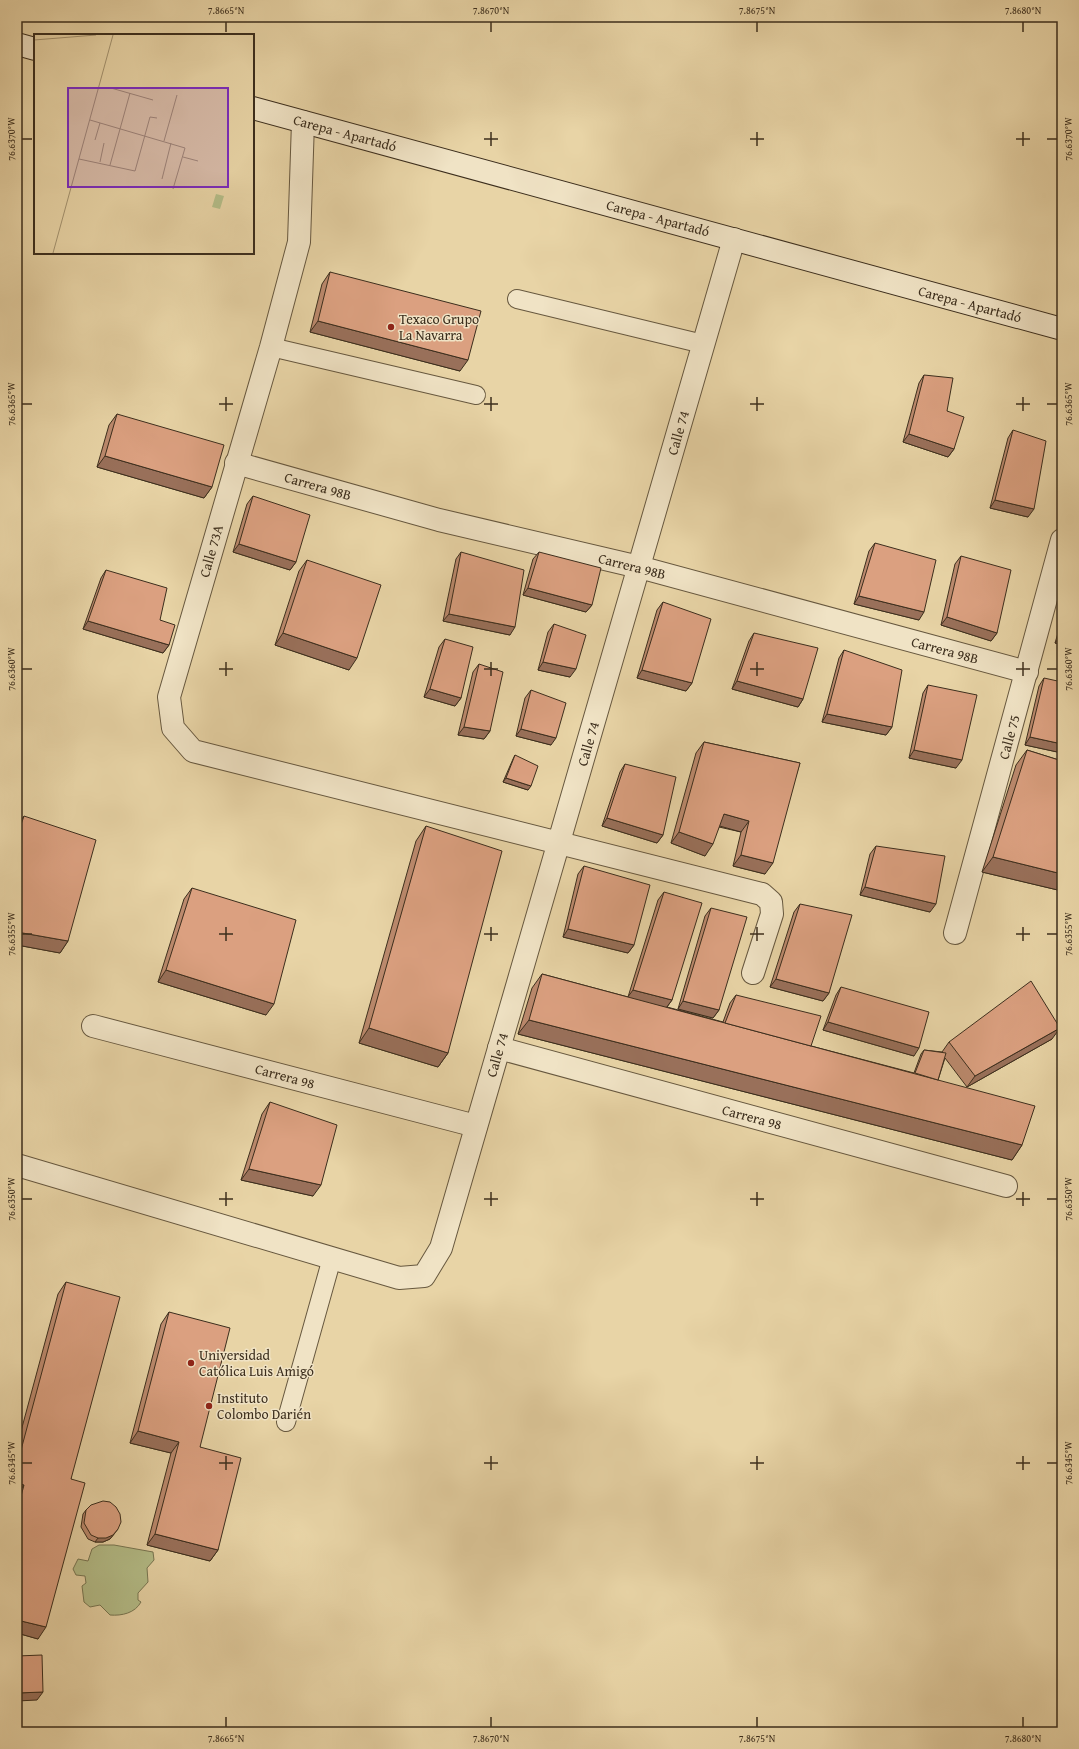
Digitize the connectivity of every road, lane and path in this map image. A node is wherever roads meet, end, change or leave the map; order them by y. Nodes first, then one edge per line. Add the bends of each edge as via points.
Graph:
1 (17, 44) edge
2 (34, 48) edge
3 (254, 108) edge
4 (303, 122) junction
5 (734, 239) junction
6 (517, 299) dead end
7 (1062, 329) edge
8 (703, 344) junction
9 (271, 347) junction
10 (476, 395) dead end
11 (236, 463) junction
12 (1062, 540) edge
13 (638, 567) junction
14 (1027, 672) junction
15 (560, 844) junction
16 (955, 933) dead end
17 (753, 973) dead end
18 (93, 1026) dead end
19 (499, 1048) junction
20 (476, 1126) junction
21 (17, 1165) edge
22 (1006, 1186) dead end
23 (332, 1258) junction
24 (286, 1422) dead end

1 - 2 street
3 - 4 street, Carepa - Apartadó
4 - 5 street, Carepa - Apartadó
4 - 9 street, Calle 73A via 299,242
5 - 7 street, Carepa - Apartadó
5 - 8 street, Calle 74
6 - 8 lane
8 - 13 street, Calle 74
9 - 10 lane
9 - 11 street, Calle 73A
11 - 13 street, Carrera 98B via 439,520
11 - 15 street, Calle 73A via 169,697 174,728 193,751
12 - 14 street, Calle 75
13 - 14 street, Carrera 98B
13 - 15 street, Calle 74
14 - 16 street, Calle 75
15 - 17 street via 762,894 771,902 772,914
15 - 19 street, Calle 74
18 - 20 street, Carrera 98
19 - 20 street, Calle 74
19 - 22 street, Carrera 98
20 - 23 street, Calle 74 via 441,1248 424,1276 399,1278
21 - 23 street
23 - 24 lane

